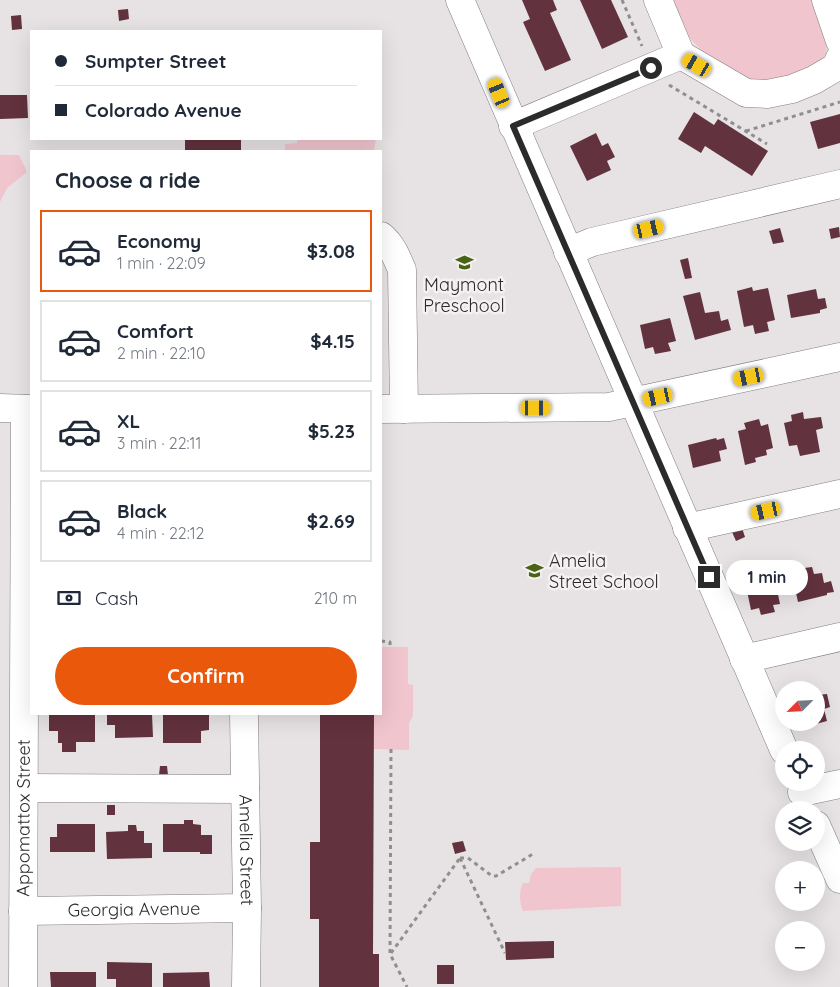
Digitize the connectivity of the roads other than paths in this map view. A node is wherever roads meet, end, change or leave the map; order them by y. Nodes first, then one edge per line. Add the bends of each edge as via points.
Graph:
1 (460, 0) edge
2 (658, 0) edge
3 (826, 0) edge
4 (840, 41) edge
5 (681, 55) junction
6 (840, 58) edge
7 (513, 126) junction
8 (840, 184) edge
9 (382, 237) edge
10 (568, 252) junction
11 (840, 357) edge
12 (633, 402) junction
13 (19, 409) edge
14 (392, 409) edge
15 (840, 494) edge
16 (688, 528) junction
17 (28, 535) edge
18 (840, 637) edge
19 (28, 654) edge
20 (744, 659) junction
21 (244, 715) edge
22 (780, 741) edge
23 (840, 784) edge
24 (24, 788) junction
25 (245, 789) junction
26 (803, 795) edge
27 (825, 845) edge
28 (840, 879) edge
29 (247, 908) junction
30 (23, 911) junction
31 (23, 987) edge
32 (246, 987) edge

1 - 7 street
2 - 5 street
3 - 4 street
5 - 6 street via 746,93 767,94 814,80 836,67
5 - 7 street
7 - 10 street
8 - 10 street via 592,242
9 - 14 street via 397,256 402,270
10 - 12 street
11 - 12 street
12 - 14 street via 609,407
12 - 16 street
13 - 17 street, Appomattox Street
15 - 16 street
16 - 20 street
17 - 19 street, Appomattox Street
18 - 20 street
19 - 24 street, Appomattox Street
20 - 22 street
21 - 25 street, Amelia Street
23 - 26 street
24 - 25 street
24 - 30 street, Appomattox Street
25 - 29 street, Amelia Street
27 - 28 street
29 - 30 street, Georgia Avenue
29 - 32 street, Amelia Street
30 - 31 street, Appomattox Street

